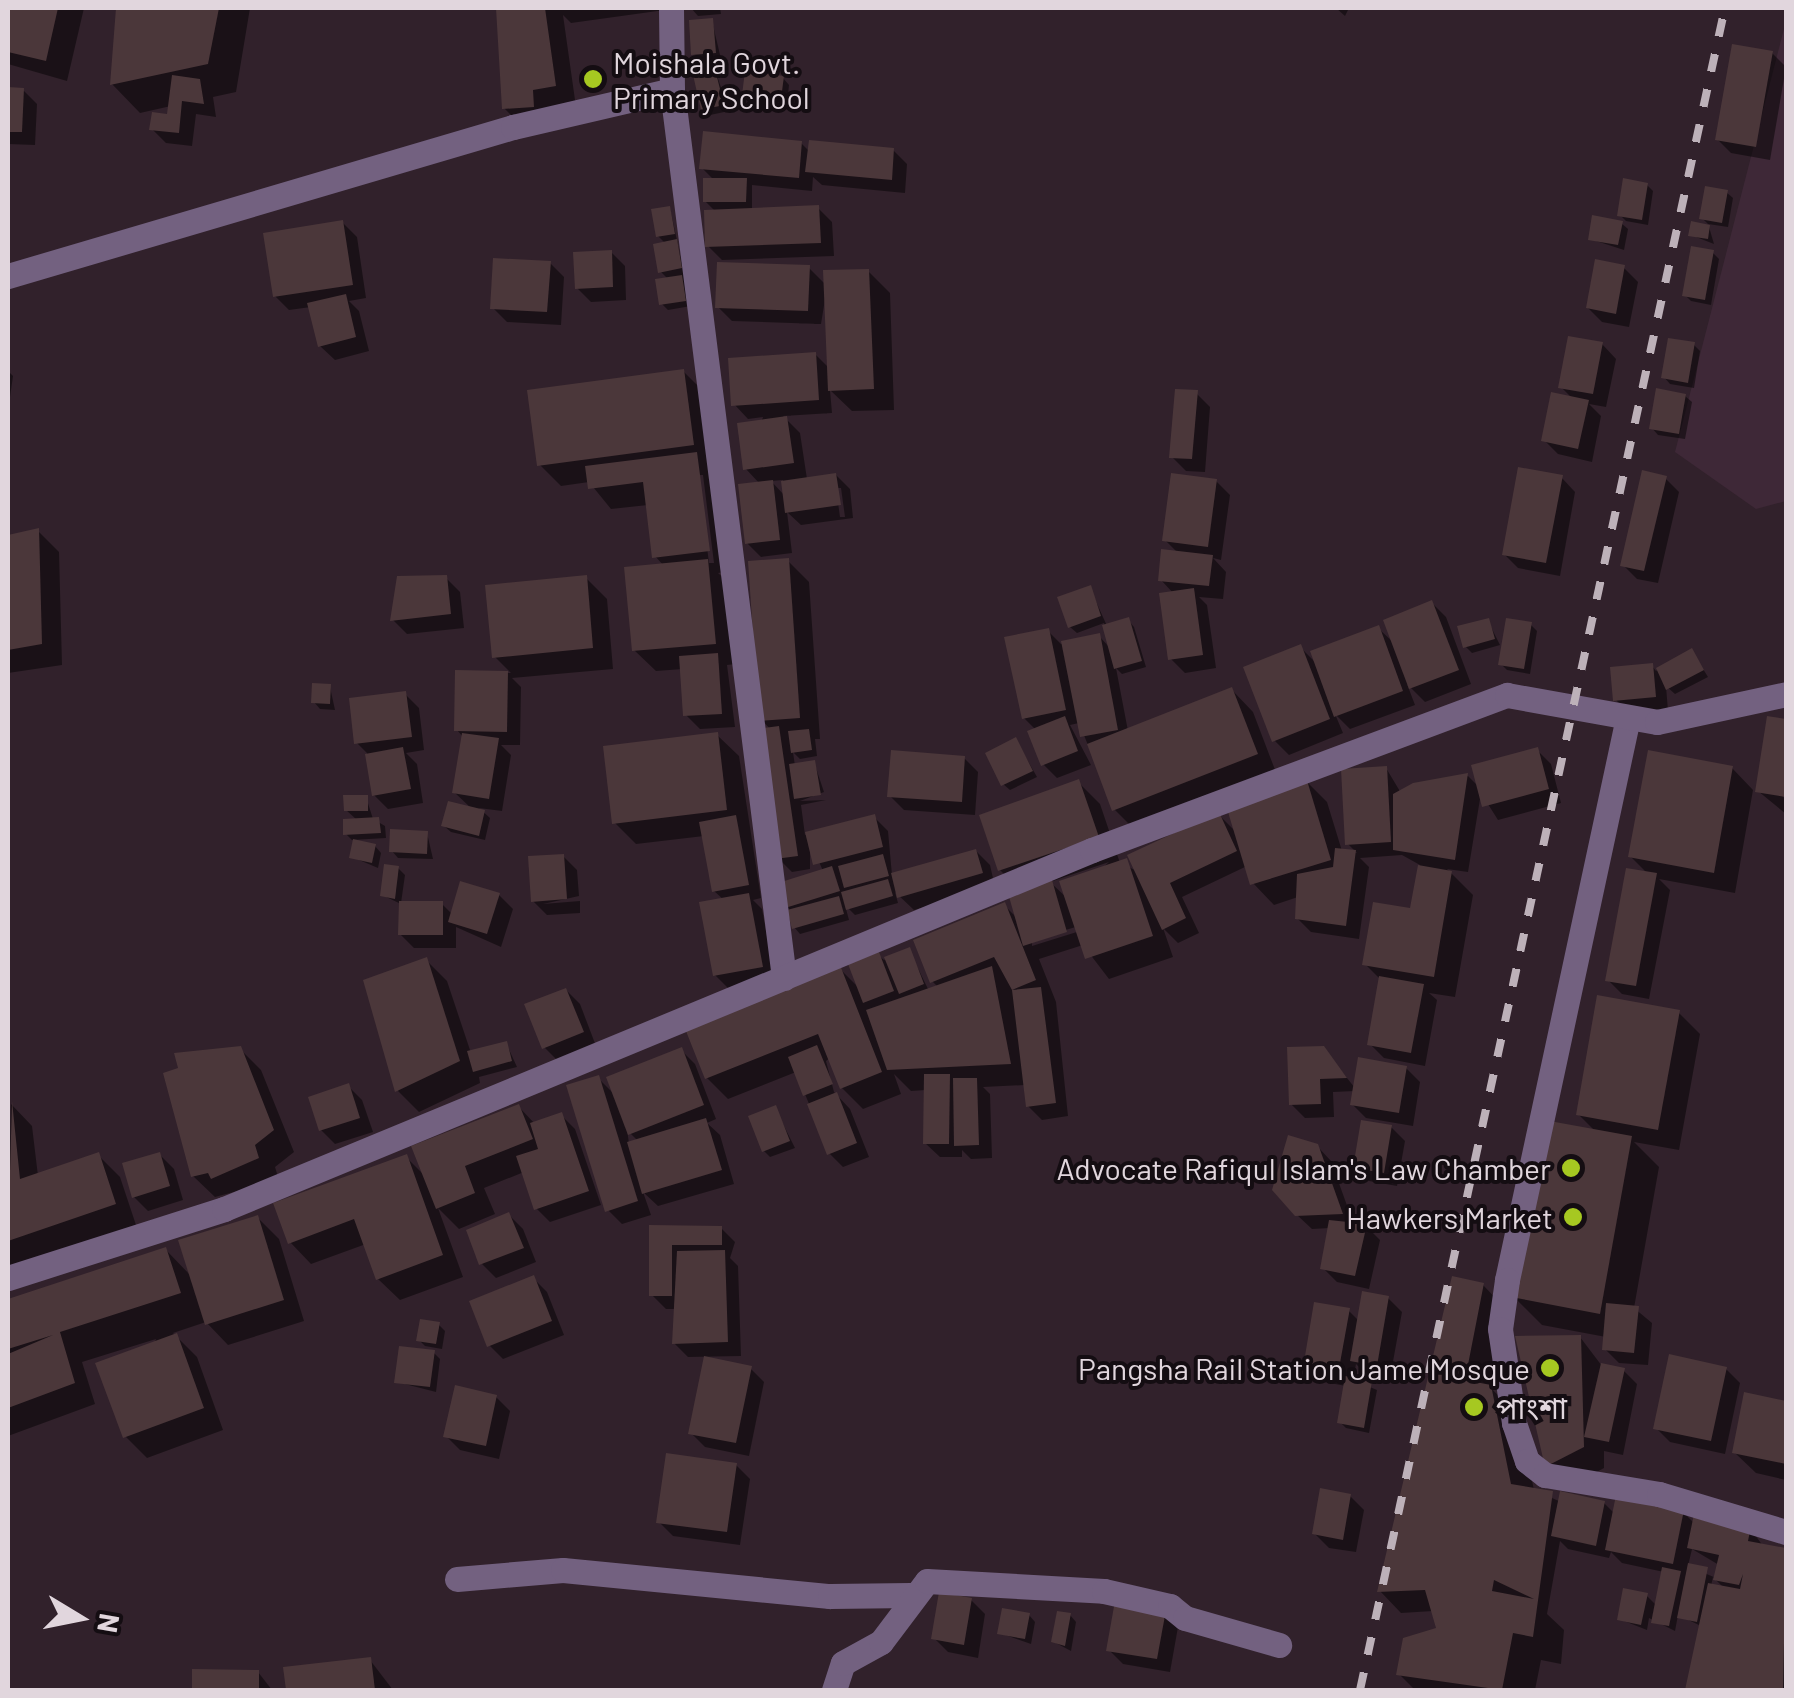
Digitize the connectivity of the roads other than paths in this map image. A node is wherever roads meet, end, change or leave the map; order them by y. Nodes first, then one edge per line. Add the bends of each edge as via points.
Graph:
1 (671, 8) edge
2 (672, 90) junction
3 (8, 276) edge
4 (1786, 694) edge
5 (1627, 722) junction
6 (784, 978) junction
7 (8, 1278) edge
8 (1786, 1532) edge
9 (457, 1579) dead end
10 (912, 1595) junction
11 (1279, 1645) dead end
12 (834, 1690) edge

1 - 2 street
2 - 3 street via 513,127
2 - 6 street
4 - 5 street via 1656,722
5 - 6 street via 1507,695 1092,850
5 - 8 street via 1504,1296 1500,1329 1521,1450 1545,1475 1659,1494
6 - 7 street via 240,1202
9 - 10 street via 563,1570 830,1596
10 - 11 street via 927,1581 1104,1591 1170,1606 1185,1618
10 - 12 street via 882,1642 842,1663

